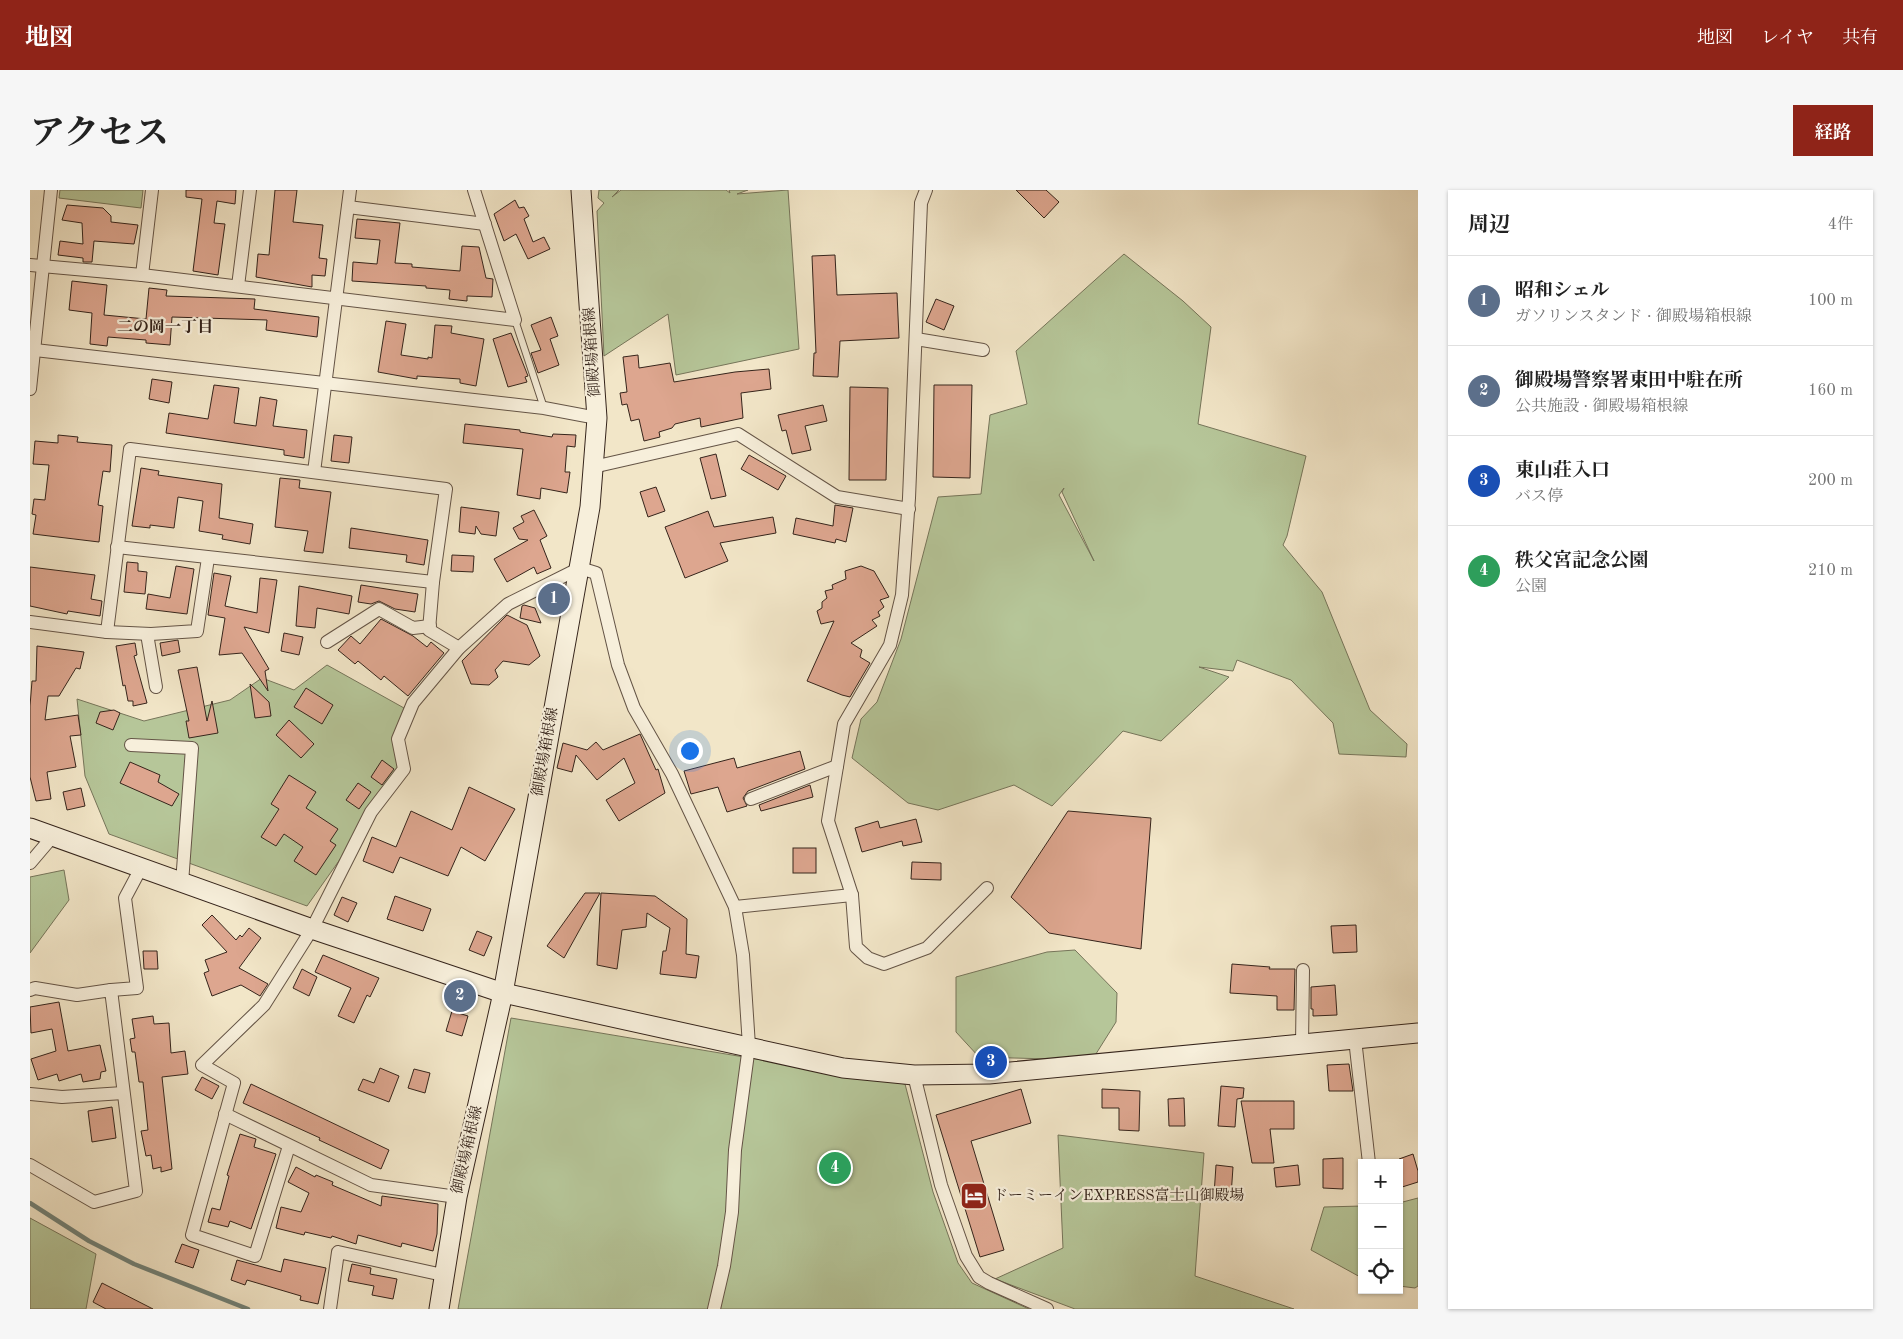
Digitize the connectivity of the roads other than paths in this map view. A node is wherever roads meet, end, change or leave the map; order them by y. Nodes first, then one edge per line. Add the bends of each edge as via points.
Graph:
1 (52, 190) edge
2 (152, 190) edge
3 (250, 190) edge
4 (350, 190) edge
5 (474, 190) edge
6 (581, 190) edge
7 (926, 190) edge
8 (348, 207) junction
9 (485, 224) junction
10 (36, 266) edge
11 (142, 275) junction
12 (238, 286) junction
13 (337, 299) junction
14 (515, 320) junction
15 (916, 339) junction
16 (35, 350) junction
17 (983, 350) dead end
18 (325, 383) junction
19 (30, 389) edge
20 (544, 408) junction
21 (597, 418) junction
22 (593, 467) junction
23 (314, 472) junction
24 (909, 509) junction
25 (117, 547) junction
26 (208, 558) junction
27 (580, 568) junction
28 (433, 582) junction
29 (30, 622) edge
30 (430, 626) junction
31 (107, 632) junction
32 (147, 634) junction
33 (327, 642) dead end
34 (459, 648) junction
35 (156, 687) dead end
36 (131, 745) dead end
37 (837, 766) junction
38 (751, 799) dead end
39 (30, 828) edge
40 (53, 836) junction
41 (30, 864) edge
42 (140, 868) junction
43 (182, 883) junction
44 (987, 888) dead end
45 (852, 895) junction
46 (735, 907) junction
47 (312, 929) junction
48 (1303, 970) dead end
49 (30, 990) edge
50 (111, 990) junction
51 (503, 994) junction
52 (1418, 1033) edge
53 (1355, 1039) junction
54 (1302, 1044) junction
55 (750, 1046) junction
56 (914, 1075) junction
57 (123, 1093) junction
58 (30, 1094) edge
59 (225, 1114) junction
60 (289, 1146) junction
61 (1369, 1159) edge
62 (30, 1165) edge
63 (457, 1198) junction
64 (443, 1275) junction
65 (330, 1309) edge
66 (439, 1309) edge
67 (714, 1309) edge
68 (1047, 1309) edge

1 - 10 street
2 - 11 street
3 - 12 street
4 - 8 street
5 - 9 street
6 - 21 street, 御殿場箱根線
7 - 15 street via 921,203
8 - 9 street
8 - 13 street
9 - 14 street
10 - 11 street
10 - 16 street
11 - 12 street
12 - 13 street
13 - 14 street
13 - 18 street
14 - 20 lane
15 - 17 street
15 - 24 street
16 - 18 street
16 - 19 street
18 - 20 street
18 - 23 street
20 - 21 street
21 - 22 street, 御殿場箱根線
22 - 24 street via 738,434 837,497
22 - 27 street, 御殿場箱根線
23 - 25 street via 130,449
23 - 28 street via 446,489
24 - 37 street via 902,594 890,645 844,724
25 - 26 street
25 - 31 street
26 - 28 street
26 - 32 street via 197,631
27 - 34 street via 508,604
27 - 46 street via 596,573 618,664 634,708 672,774
27 - 51 street, 御殿場箱根線
28 - 30 street
29 - 31 street
30 - 33 street via 414,628 379,608
30 - 34 street via 429,630
31 - 32 street
32 - 35 street
34 - 47 street via 413,703 398,739 404,769 371,812
36 - 43 street via 192,748
37 - 38 street
37 - 45 street via 828,822
39 - 40 street
40 - 41 street
40 - 42 street
42 - 43 street
42 - 50 street via 125,898 137,988
43 - 47 street
44 - 45 street via 927,948 884,964 868,958 856,947
45 - 46 street
46 - 55 street via 743,955
47 - 51 street
47 - 59 street via 264,1005 202,1065 234,1083
48 - 54 street
49 - 50 street via 35,988 77,995
50 - 57 street
51 - 55 street
51 - 63 street, 御殿場箱根線
52 - 53 street
53 - 54 street
53 - 61 street
54 - 56 street via 989,1074
55 - 56 street via 843,1068
55 - 67 street via 735,1150 732,1212
56 - 68 street via 940,1186 966,1256 979,1277 989,1284
57 - 58 street via 62,1098
57 - 62 street via 136,1191 94,1202
59 - 60 street
59 - 60 street via 192,1235 255,1256
60 - 63 street via 370,1185
63 - 64 street, 御殿場箱根線
64 - 65 street via 338,1252
64 - 66 street, 御殿場箱根線

